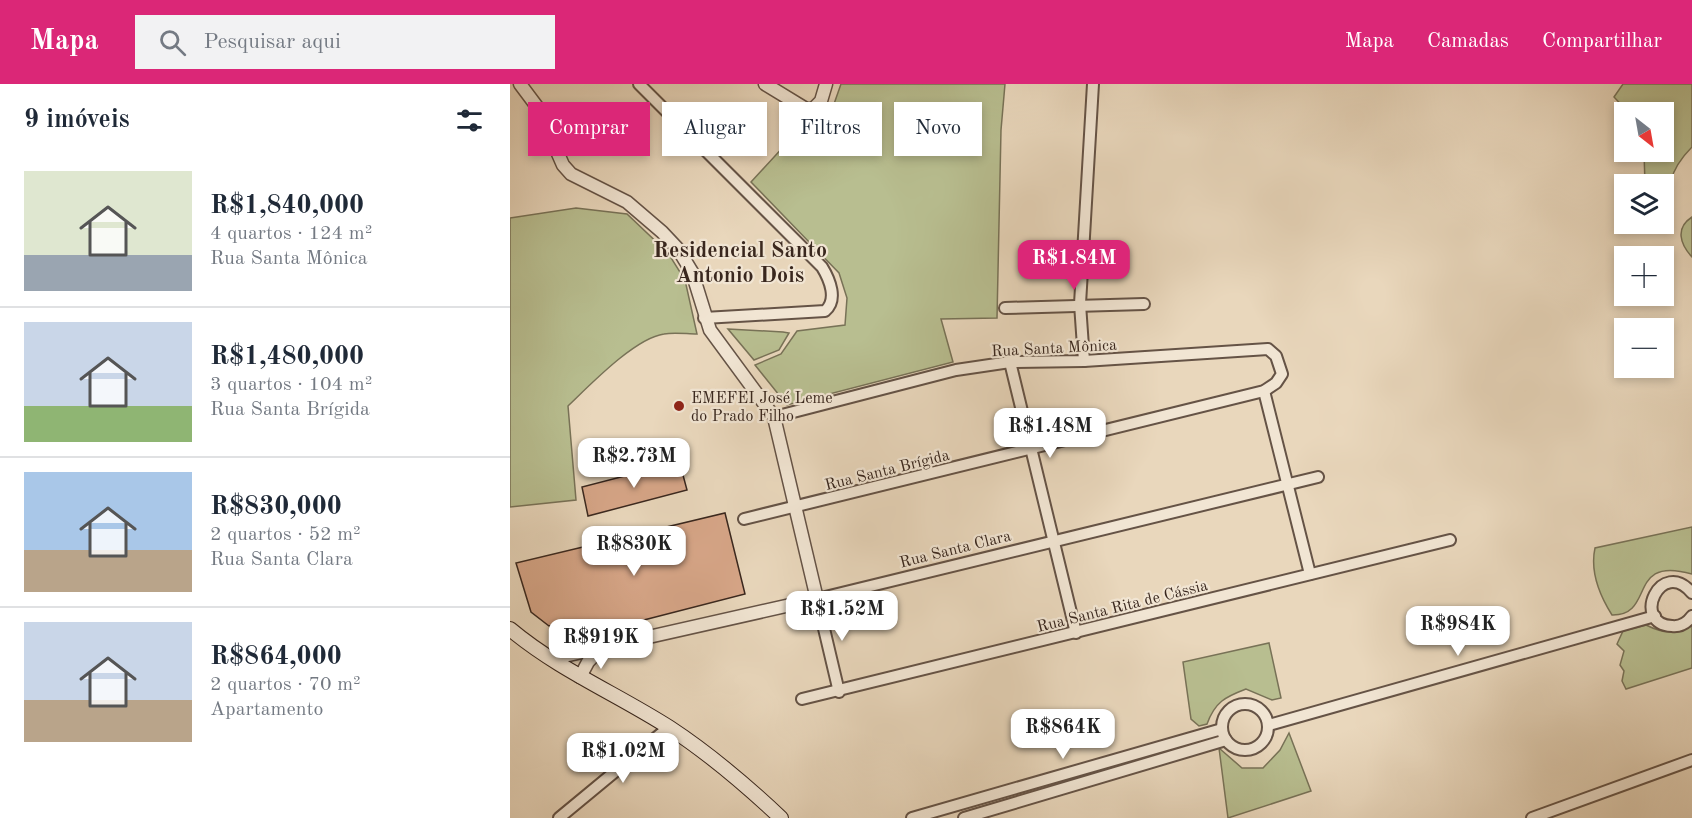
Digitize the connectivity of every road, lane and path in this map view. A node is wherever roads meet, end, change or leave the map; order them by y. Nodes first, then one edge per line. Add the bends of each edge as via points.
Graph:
1 (520, 84) edge
2 (639, 84) edge
3 (765, 84) edge
4 (826, 84) edge
5 (1093, 84) edge
6 (1144, 304) dead end
7 (1080, 305) junction
8 (1005, 308) dead end
9 (704, 318) junction
10 (1084, 361) junction
11 (1010, 362) junction
12 (1264, 391) junction
13 (774, 417) junction
14 (1030, 449) junction
15 (1318, 477) dead end
16 (1287, 483) junction
17 (796, 507) junction
18 (744, 519) dead end
19 (1450, 540) dead end
20 (1053, 541) junction
21 (1310, 574) junction
22 (1692, 593) edge
23 (817, 599) junction
24 (1655, 616) junction
25 (1692, 616) edge
26 (512, 633) edge
27 (1076, 633) junction
28 (600, 649) junction
29 (551, 659) junction
30 (580, 677) junction
31 (839, 692) junction
32 (802, 699) dead end
33 (1269, 725) junction
34 (669, 727) junction
35 (1224, 734) junction
36 (1692, 760) edge
37 (559, 818) edge
38 (781, 818) edge
39 (912, 818) edge
40 (964, 818) edge
41 (1532, 818) edge

1 - 9 street via 538,108 563,165 571,174 627,202 678,249 692,272
2 - 9 street via 822,267 831,283 831,298 825,311
3 - 4 street via 800,108 813,109
5 - 7 street
6 - 7 street
7 - 8 street
7 - 10 street
9 - 13 street
10 - 11 street, Rua Santa Mônica
10 - 12 street, Rua Santa Mônica via 1268,350 1276,356 1282,374
11 - 13 street, Rua Santa Mônica via 956,370
11 - 14 street
12 - 14 street, Rua Santa Brígida
12 - 16 street
13 - 17 street
14 - 17 street, Rua Santa Brígida
14 - 20 street
15 - 16 street, Rua Santa Clara
16 - 20 street, Rua Santa Clara
16 - 21 street
17 - 18 street, Rua Santa Brígida
17 - 23 street
19 - 21 street, Rua Santa Rita de Cássia
20 - 23 street, Rua Santa Clara
20 - 27 street
21 - 27 street, Rua Santa Rita de Cássia
22 - 24 street via 1682,584 1660,587 1652,599
23 - 28 street, Rua Santa Clara
23 - 31 street
24 - 25 street via 1670,627 1679,626
24 - 33 street
26 - 29 main road
27 - 31 street, Rua Santa Rita de Cássia
28 - 29 street, Rua Santa Clara
28 - 30 street
29 - 30 main road
30 - 34 main road
31 - 32 street, Rua Santa Rita de Cássia
33 - 35 street via 1265,740 1253,749 1238,749
33 - 35 street via 1260,709 1246,704 1231,708 1223,721
34 - 37 street
34 - 38 main road via 728,769
35 - 39 street
35 - 40 street
36 - 41 street

